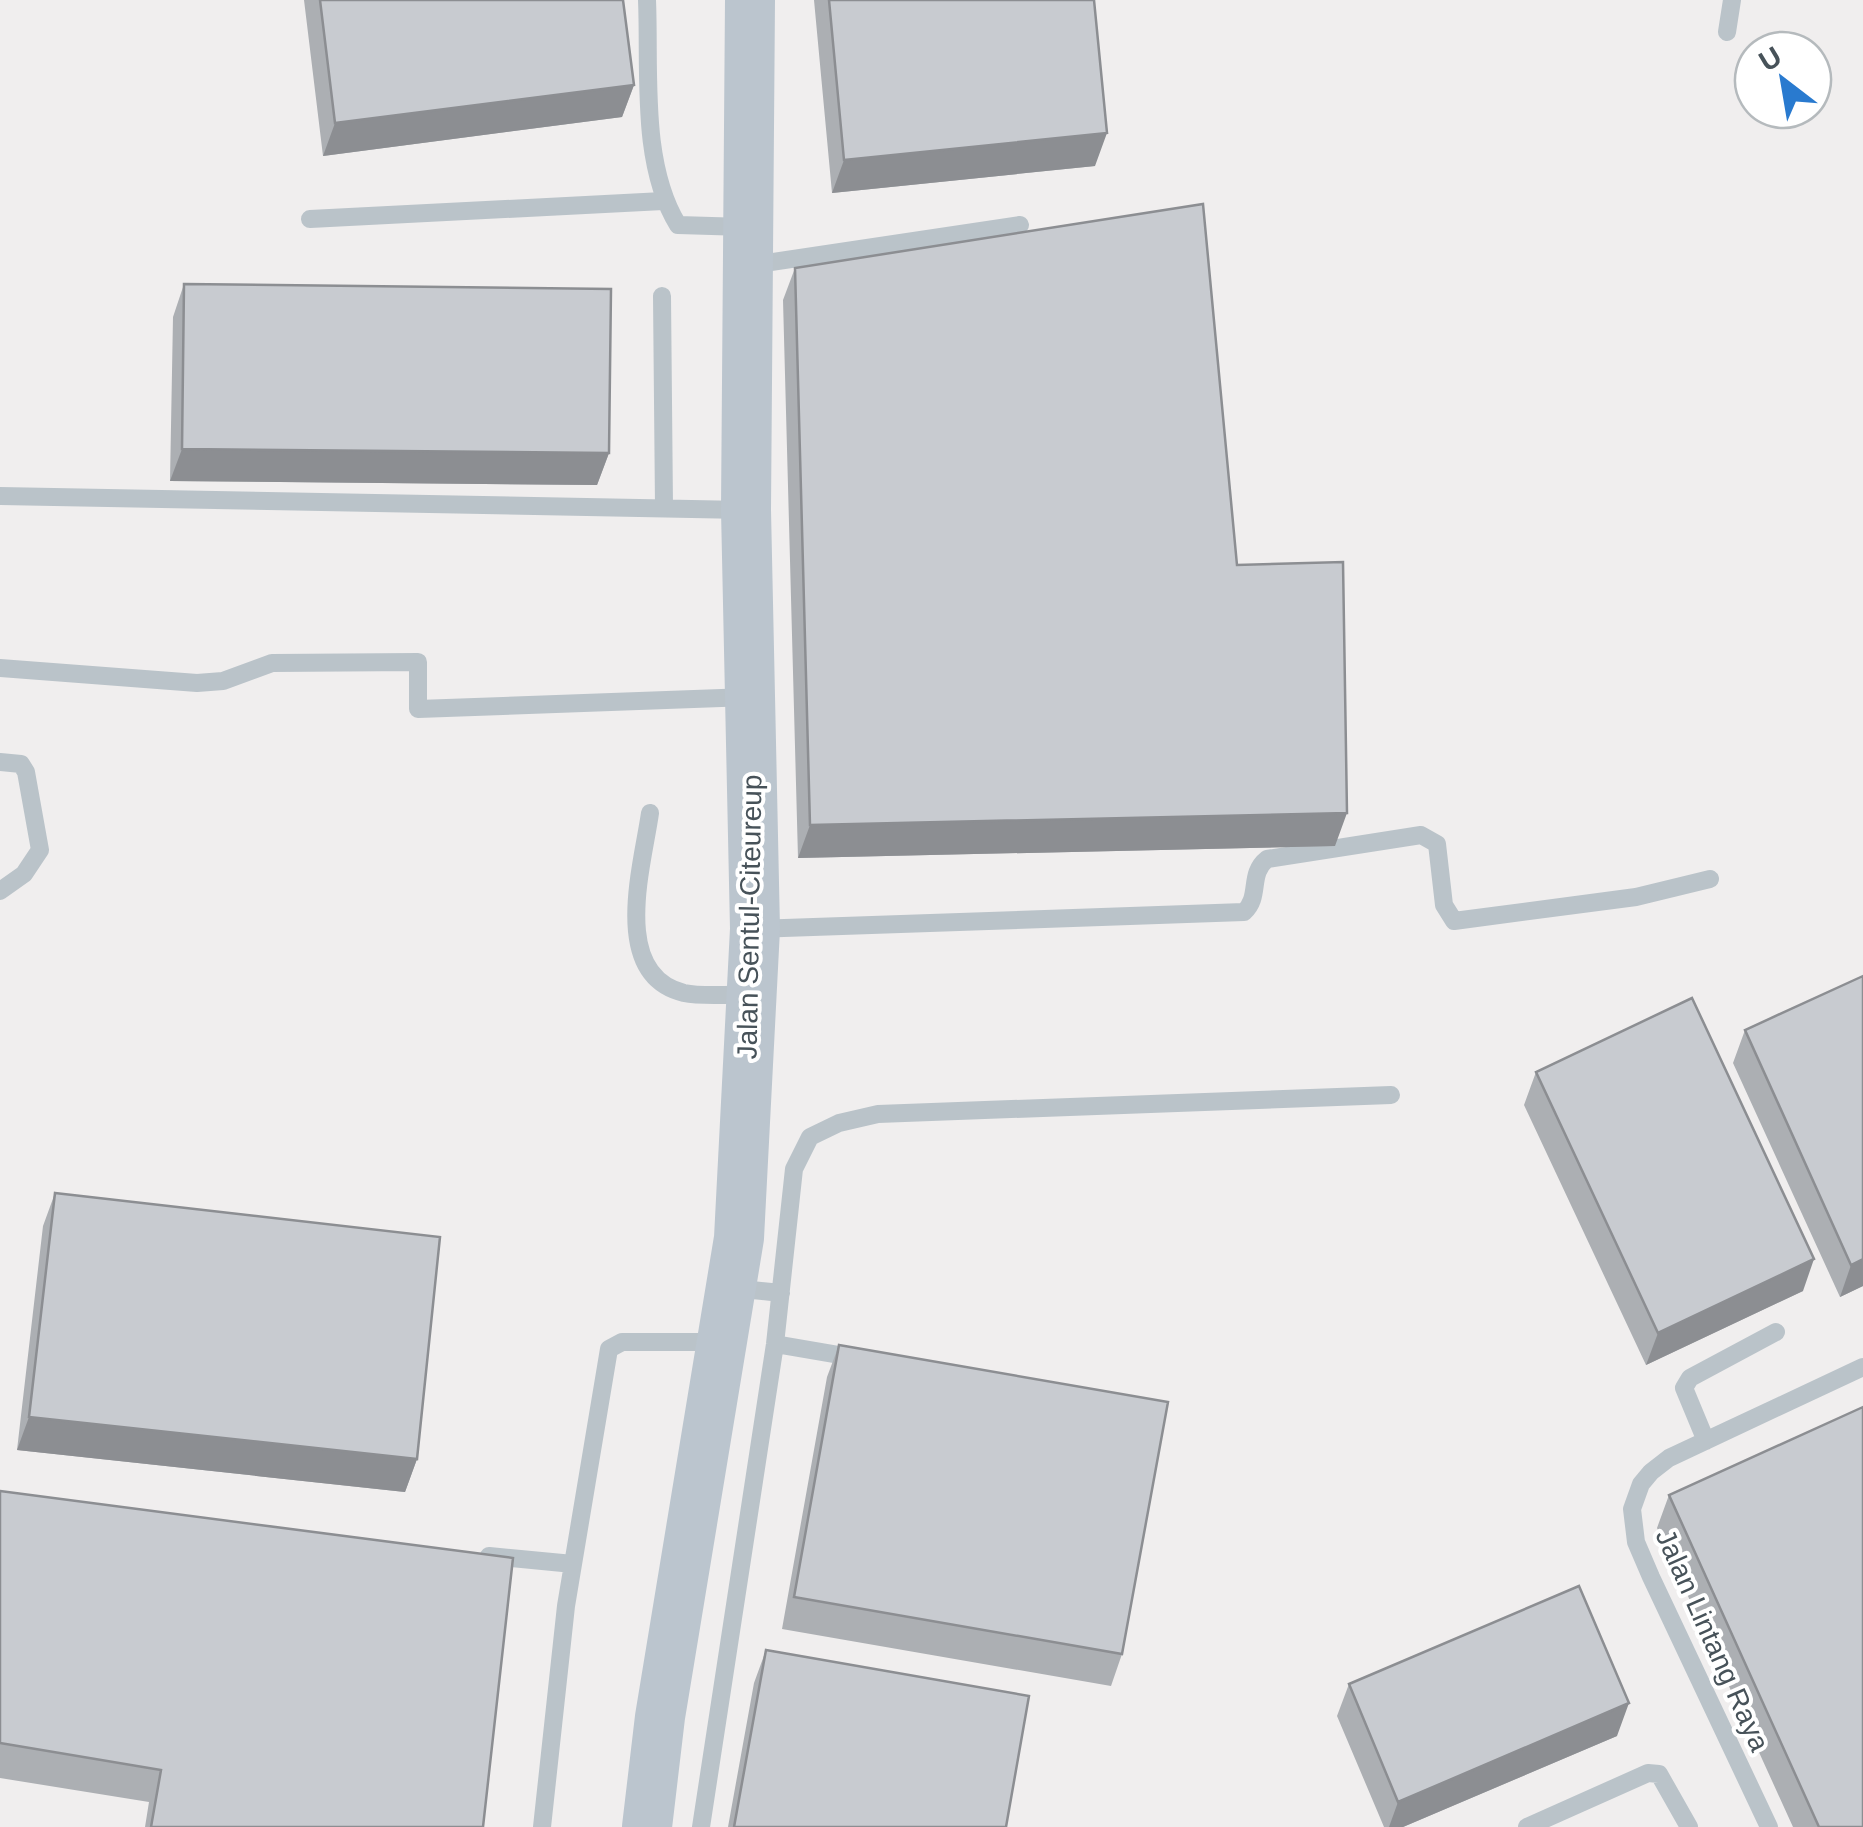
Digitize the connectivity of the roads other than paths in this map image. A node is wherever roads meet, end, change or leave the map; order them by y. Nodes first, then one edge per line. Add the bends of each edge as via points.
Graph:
1 (647, 0) edge
2 (750, 0) edge
3 (1732, 0) edge
4 (1727, 32) dead end
5 (663, 201) junction
6 (310, 219) dead end
7 (1020, 226) dead end
8 (746, 246) junction
9 (662, 296) dead end
10 (0, 496) edge
11 (664, 508) junction
12 (746, 510) junction
13 (0, 668) edge
14 (750, 697) junction
15 (0, 762) edge
16 (650, 813) dead end
17 (1710, 879) dead end
18 (0, 890) edge
19 (754, 928) junction
20 (752, 995) junction
21 (1391, 1095) dead end
22 (732, 1288) junction
23 (781, 1294) junction
24 (1776, 1332) dead end
25 (724, 1342) junction
26 (775, 1344) junction
27 (845, 1356) edge
28 (1863, 1367) edge
29 (1706, 1440) junction
30 (474, 1555) edge
31 (573, 1564) junction
32 (542, 1827) edge
33 (647, 1827) edge
34 (701, 1827) edge
35 (1527, 1827) edge
36 (1688, 1827) edge
37 (1769, 1827) edge

1 - 5 lane
2 - 8 street, Jalan Sentul-Citeureup
3 - 4 lane
5 - 6 lane
5 - 8 lane via 678,225
7 - 8 lane
8 - 12 street, Jalan Sentul-Citeureup
9 - 11 lane
10 - 11 lane
11 - 12 lane
12 - 14 street, Jalan Sentul-Citeureup
13 - 14 lane via 198,683 272,663 418,662 418,709
14 - 19 street, Jalan Sentul-Citeureup
15 - 18 lane via 20,764 26,772 40,850 34,864
16 - 20 lane via 634,928 643,959 682,992
17 - 19 lane via 1636,897 1454,921 1444,904 1437,844 1421,835 1267,859 1254,875 1253,900 1244,912
19 - 20 street, Jalan Sentul-Citeureup
20 - 22 street, Jalan Sentul-Citeureup
21 - 23 lane via 878,1114 839,1123 800,1150
22 - 23 lane
22 - 25 street, Jalan Sentul-Citeureup
23 - 26 lane
24 - 29 lane via 1690,1378 1686,1400
25 - 31 lane via 622,1342 609,1349
25 - 33 street, Jalan Sentul-Citeureup
26 - 27 lane
26 - 34 lane
28 - 29 lane, Jalan Lintang Raya
29 - 37 lane, Jalan Lintang Raya via 1669,1458 1641,1484 1632,1522 1651,1578
30 - 31 lane
31 - 32 lane
35 - 36 lane via 1648,1773 1660,1774

